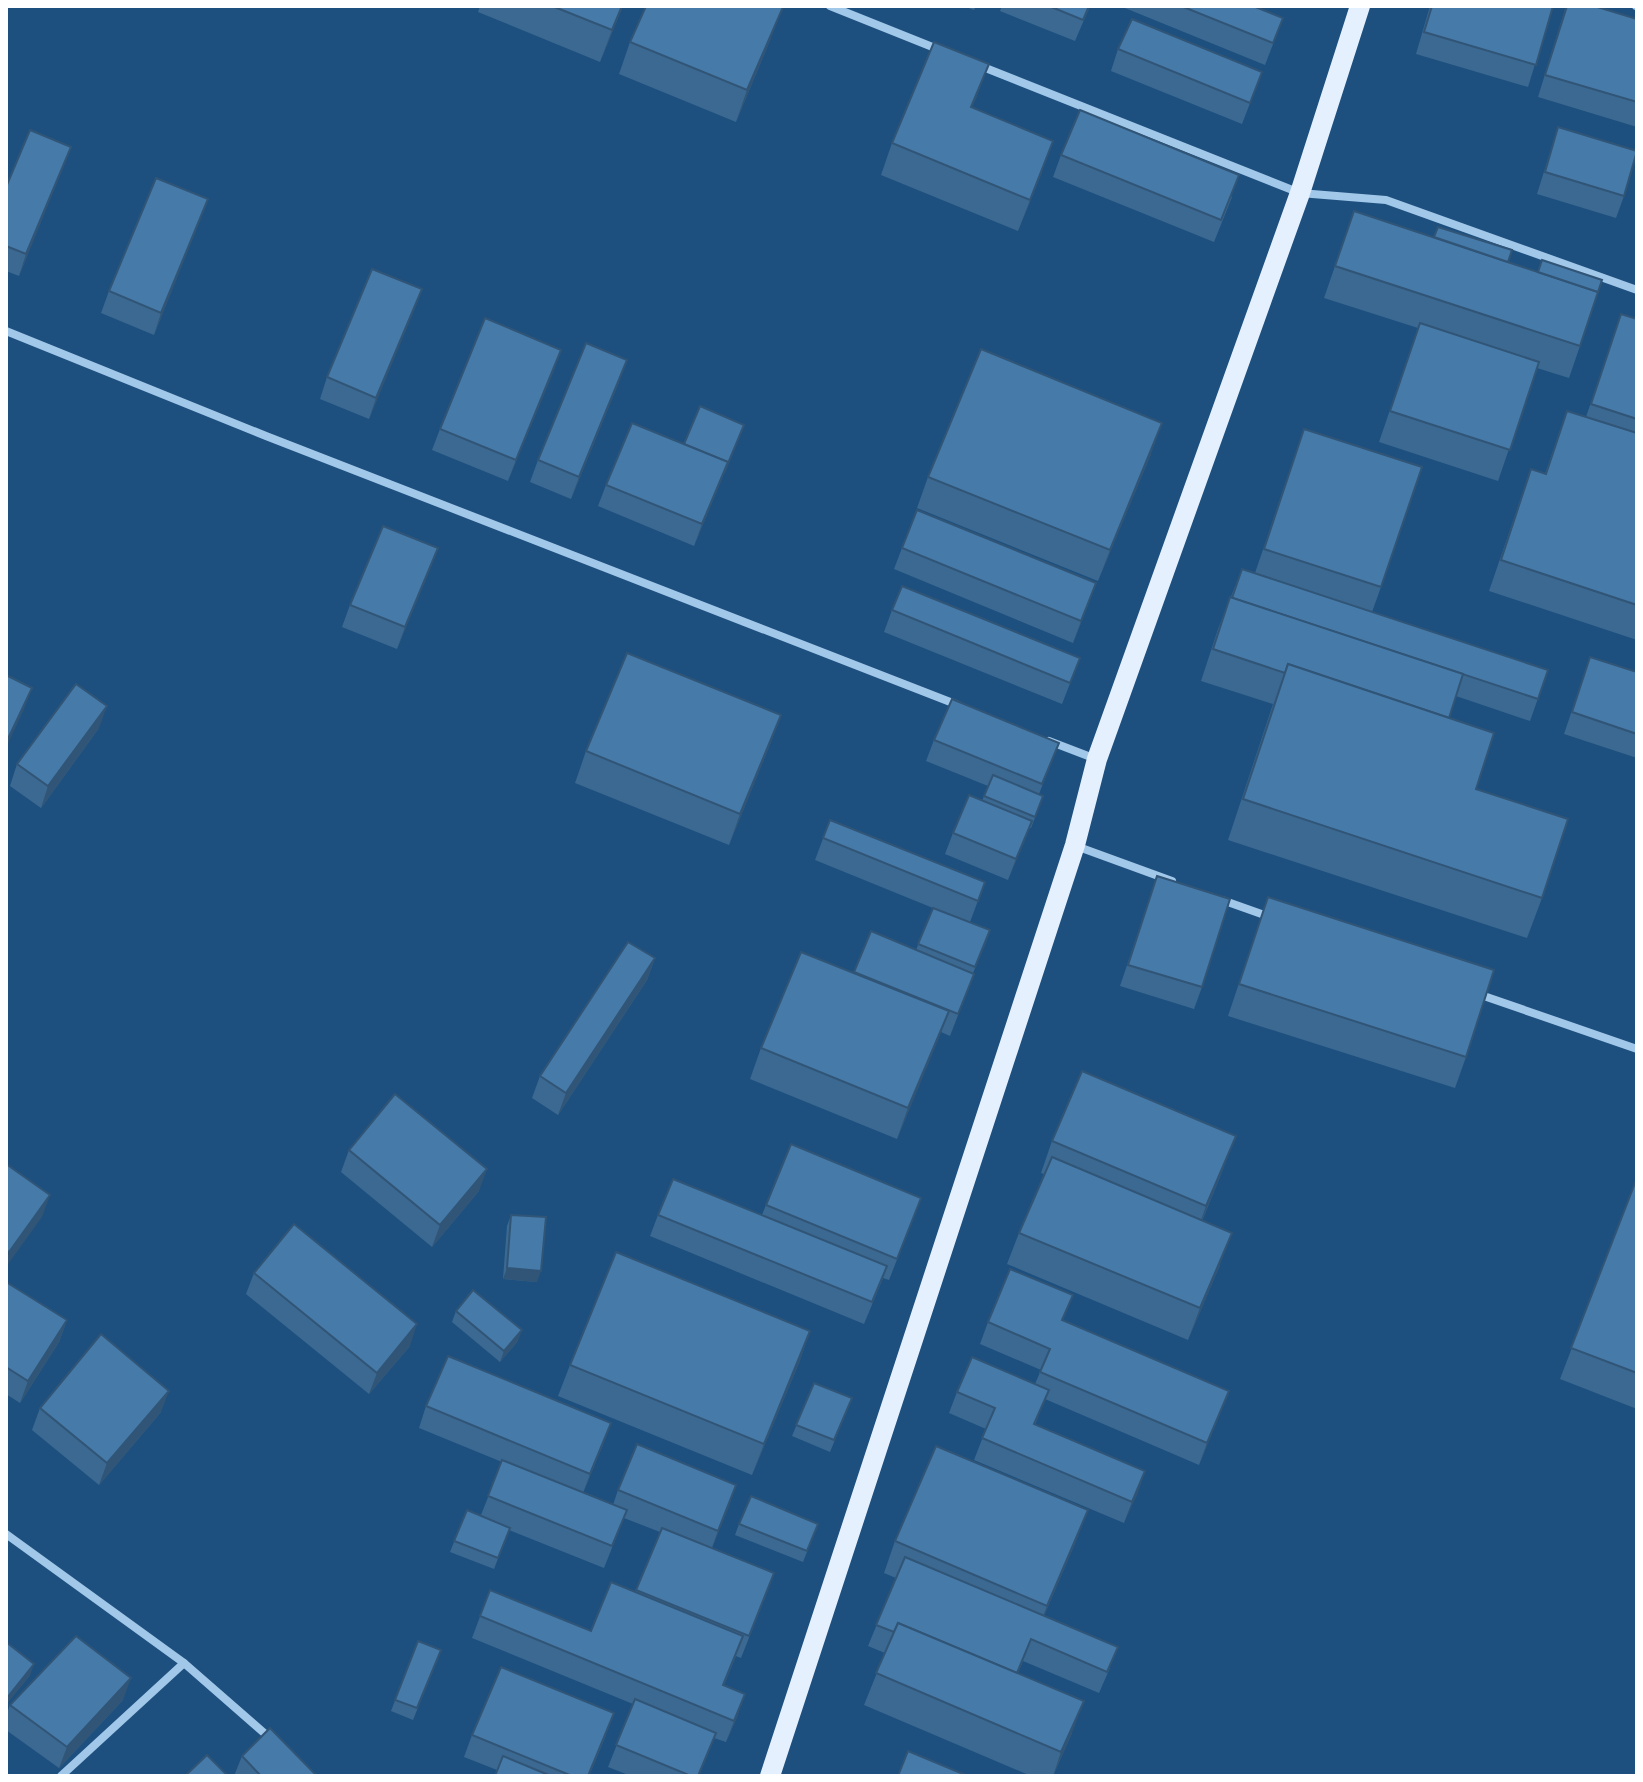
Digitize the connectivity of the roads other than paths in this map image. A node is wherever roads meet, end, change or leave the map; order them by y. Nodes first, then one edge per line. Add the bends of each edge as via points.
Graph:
1 (830, 6) edge
2 (1360, 6) edge
3 (948, 53) edge
4 (962, 59) edge
5 (1300, 193) junction
6 (1637, 290) edge
7 (6, 331) edge
8 (963, 707) edge
9 (1037, 736) edge
10 (1097, 759) junction
11 (1075, 845) junction
12 (1179, 884) edge
13 (1208, 895) edge
14 (1282, 922) edge
15 (1474, 993) edge
16 (1637, 1049) edge
17 (6, 1534) edge
18 (184, 1663) junction
19 (278, 1745) edge
20 (61, 1776) edge
21 (770, 1776) edge

1 - 3 street
2 - 5 main road
4 - 5 street
5 - 6 street via 1386,200
5 - 10 main road
7 - 8 street
9 - 10 street
10 - 11 main road
11 - 12 street
11 - 21 main road
13 - 14 street
15 - 16 street
17 - 18 street
18 - 19 street
18 - 20 street

